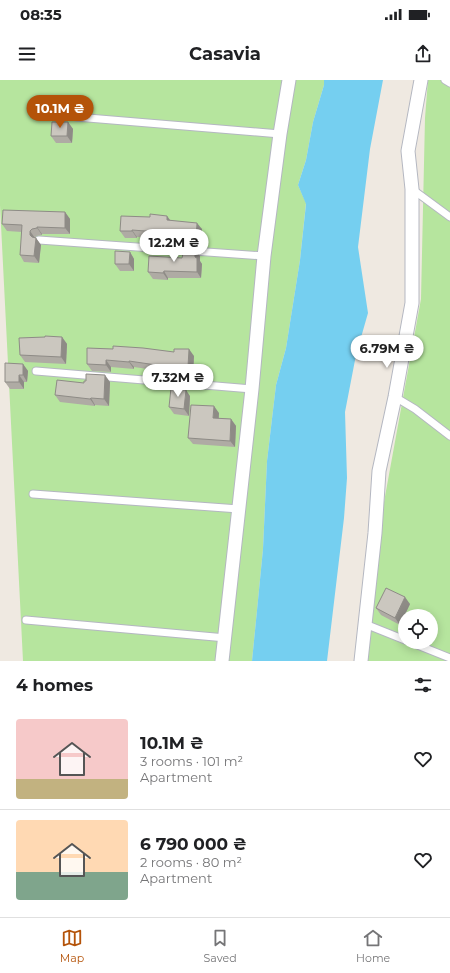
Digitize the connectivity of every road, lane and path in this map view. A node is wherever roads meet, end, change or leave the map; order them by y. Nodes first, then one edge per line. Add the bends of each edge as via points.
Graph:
1 (289, 80) edge
2 (420, 80) edge
3 (444, 80) edge
4 (450, 83) edge
5 (76, 117) dead end
6 (280, 134) junction
7 (412, 189) junction
8 (450, 218) edge
9 (39, 240) dead end
10 (264, 256) junction
11 (36, 371) dead end
12 (252, 389) junction
13 (395, 397) junction
14 (450, 436) edge
15 (33, 494) dead end
16 (239, 509) junction
17 (26, 620) dead end
18 (366, 624) junction
19 (398, 637) edge
20 (226, 638) junction
21 (428, 649) edge
22 (450, 658) edge
23 (222, 661) edge
24 (361, 661) edge

1 - 6 street
2 - 7 street via 408,151
3 - 4 lane
5 - 6 lane
6 - 10 street
7 - 8 lane
7 - 13 street via 412,303
9 - 10 lane
10 - 12 street
11 - 12 lane
12 - 16 street
13 - 14 lane
13 - 18 street via 379,471
15 - 16 lane
16 - 20 street
17 - 20 lane
18 - 19 lane
18 - 24 street
20 - 23 street
21 - 22 lane

